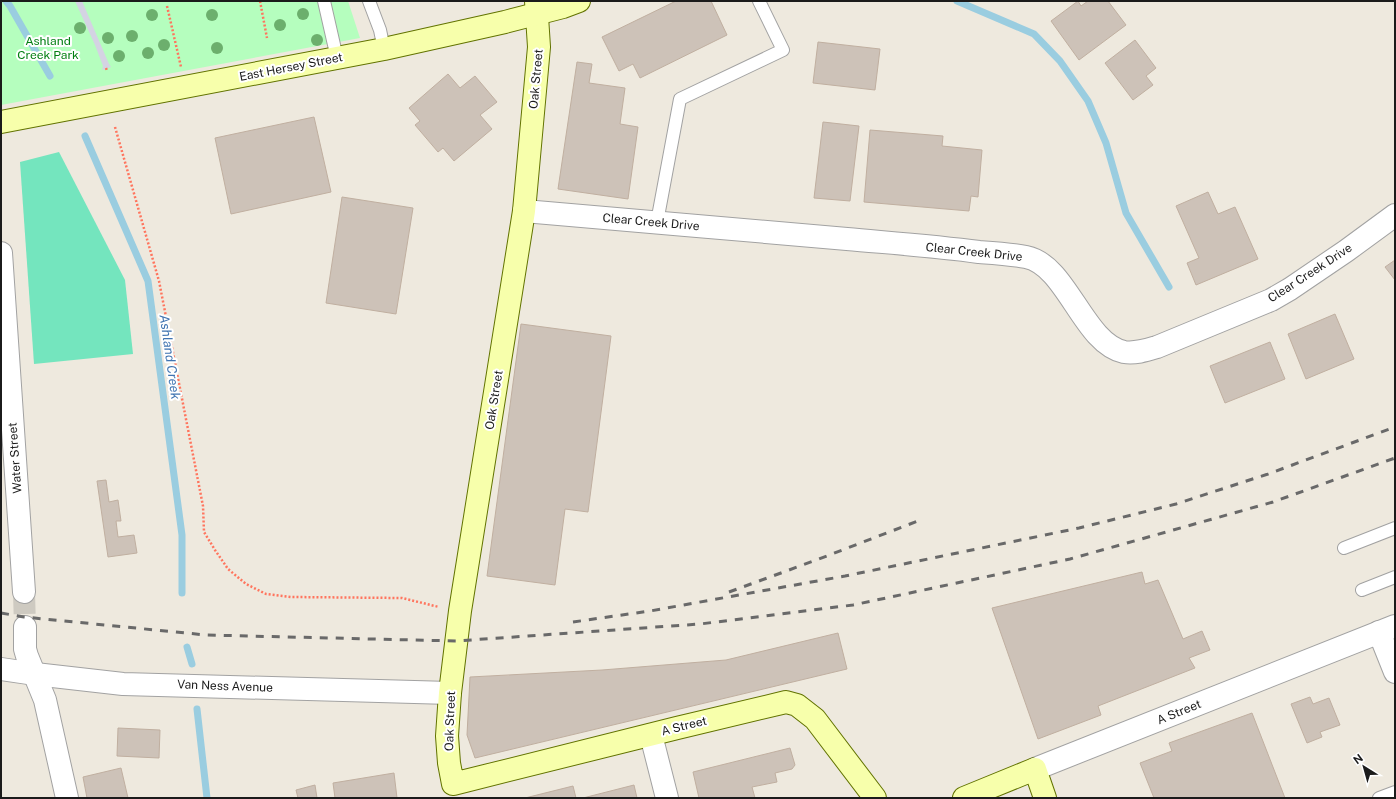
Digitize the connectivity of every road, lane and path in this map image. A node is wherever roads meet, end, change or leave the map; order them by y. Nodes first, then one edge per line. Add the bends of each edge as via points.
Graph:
1 (260, 1) edge
2 (324, 1) edge
3 (369, 1) edge
4 (578, 1) edge
5 (759, 1) edge
6 (167, 6) dead end
7 (537, 8) edge
8 (267, 38) dead end
9 (384, 49) junction
10 (338, 58) junction
11 (181, 67) dead end
12 (1, 122) edge
13 (115, 127) dead end
14 (524, 211) junction
15 (1395, 215) edge
16 (657, 222) junction
17 (1, 253) edge
18 (1395, 528) edge
19 (1344, 548) dead end
20 (1395, 577) edge
21 (1362, 590) dead end
22 (24, 592) tunnel mouth
23 (460, 611) junction
24 (25, 627) tunnel mouth
25 (1387, 629) edge
26 (1, 668) edge
27 (1395, 672) edge
28 (35, 674) junction
29 (450, 693) junction
30 (651, 735) junction
31 (1035, 769) junction
32 (455, 791) edge
33 (1395, 792) edge
34 (67, 798) edge
35 (667, 798) edge
36 (876, 798) edge
37 (964, 798) edge
38 (1045, 798) edge
39 (1379, 798) edge

1 - 8 path
2 - 10 lane
3 - 9 lane
4 - 7 street, East Hersey Street via 563,7
5 - 16 lane via 783,50 680,99
6 - 11 path
7 - 9 street, East Hersey Street
7 - 14 street, Oak Street via 539,47
9 - 10 street, East Hersey Street
10 - 12 street, East Hersey Street
13 - 23 path via 159,281 203,506 204,532 228,569 246,584 266,594 291,597 402,598
14 - 16 street, Clear Creek Drive
14 - 23 street, Oak Street
15 - 16 street, Clear Creek Drive via 1271,300 1139,352 1125,352 1114,348 1101,338 1050,270 1040,262 1027,257
17 - 22 street, Water Street
18 - 19 lane
20 - 21 lane
23 - 29 street, Oak Street
24 - 28 street via 25,649
25 - 27 street
25 - 31 street, A Street
26 - 28 street, Van Ness Avenue
28 - 29 street, Van Ness Avenue via 123,684
28 - 34 street via 46,700
29 - 32 street, Oak Street via 447,736
30 - 32 street, A Street
30 - 35 street
30 - 36 street, A Street via 775,704 786,702 797,705 815,719
31 - 37 street, A Street
31 - 38 street
33 - 39 lane

